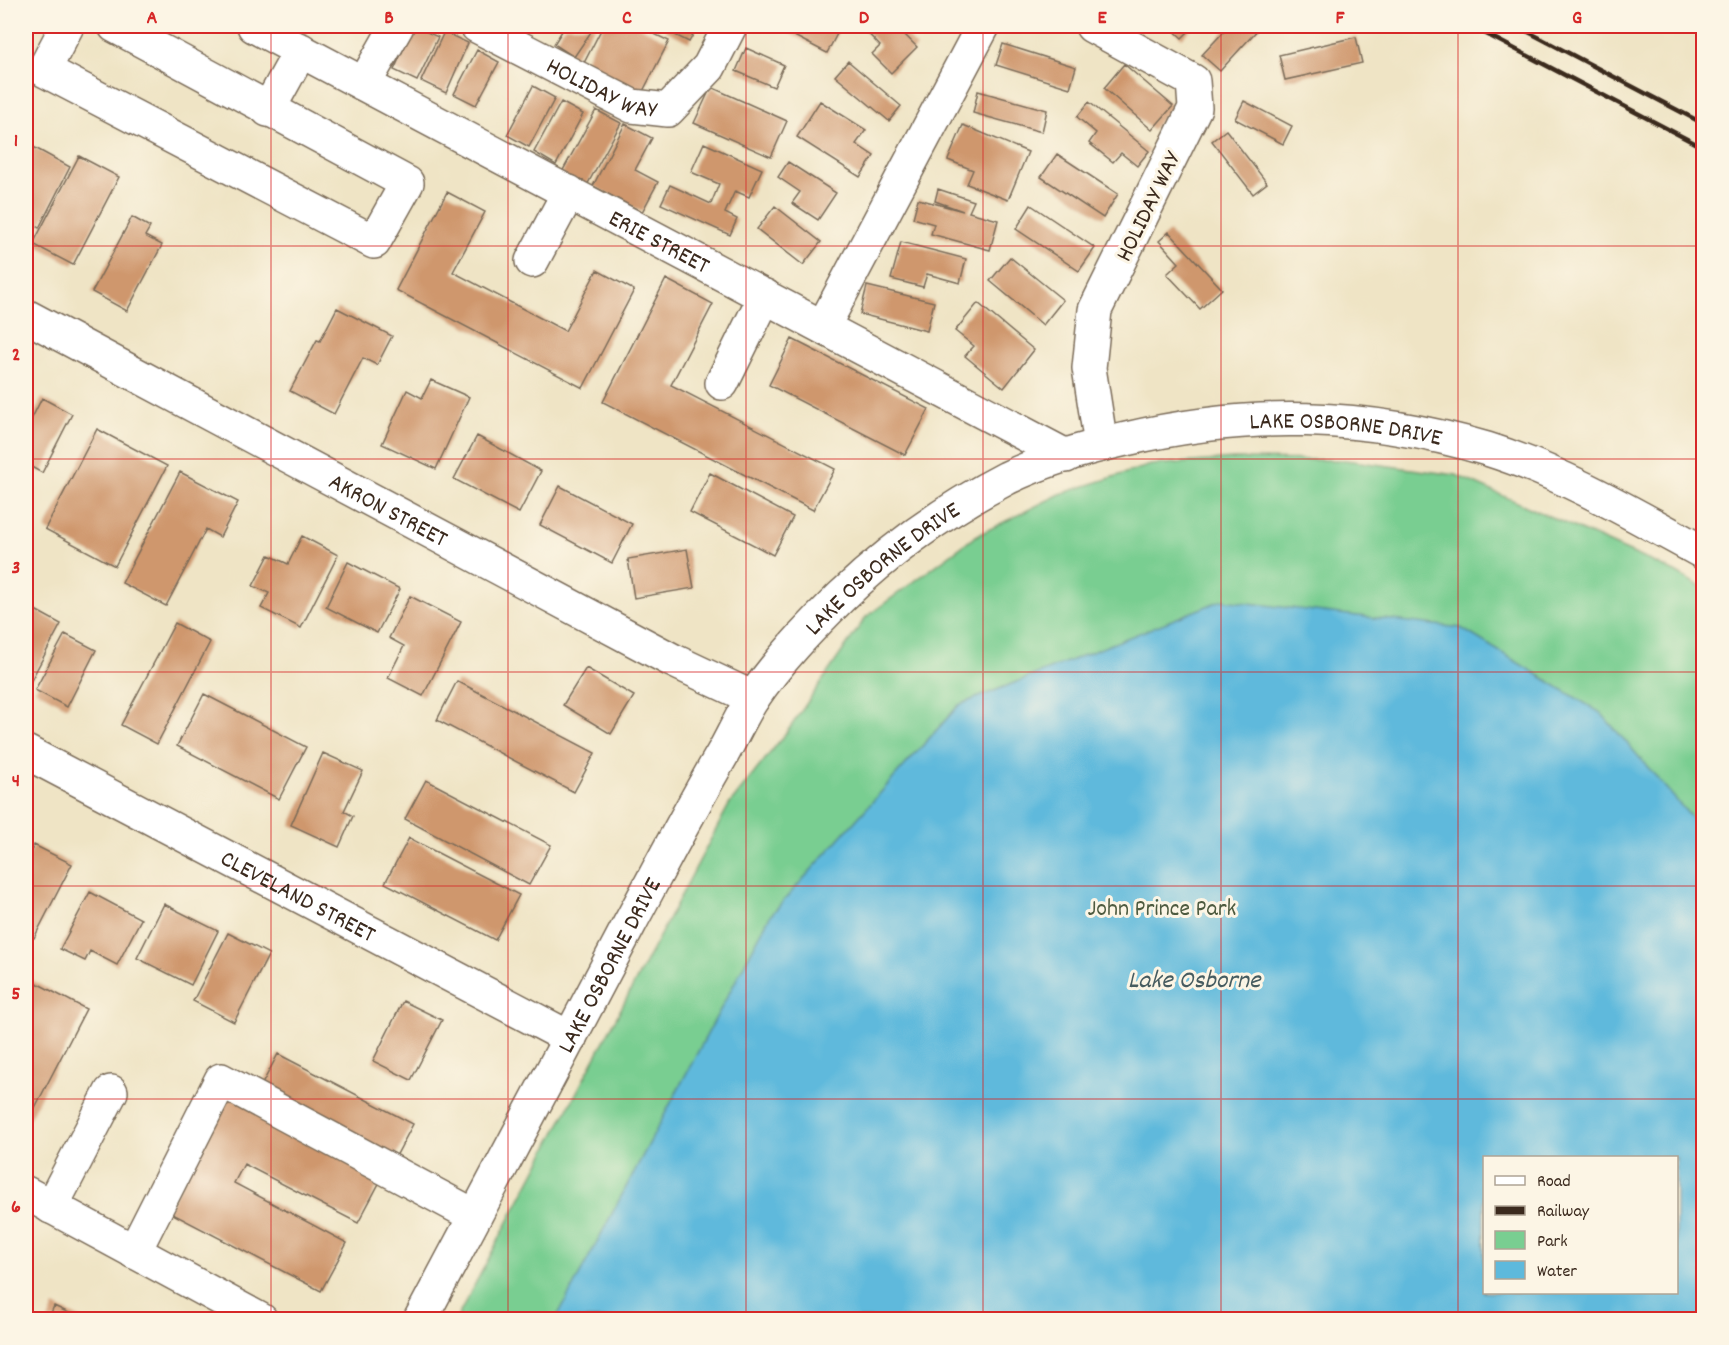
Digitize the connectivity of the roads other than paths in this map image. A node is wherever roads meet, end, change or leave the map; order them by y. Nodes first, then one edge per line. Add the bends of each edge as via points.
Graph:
1 (67, 26) edge
2 (115, 26) edge
3 (254, 26) edge
4 (397, 26) edge
5 (477, 26) edge
6 (730, 26) edge
7 (983, 26) edge
8 (1092, 26) edge
9 (301, 50) junction
10 (364, 84) junction
11 (268, 110) junction
12 (569, 192) junction
13 (532, 261) dead end
14 (765, 296) junction
15 (26, 316) edge
16 (823, 327) junction
17 (722, 383) dead end
18 (1101, 445) junction
19 (1066, 456) junction
20 (1704, 553) edge
21 (753, 698) junction
22 (27, 757) edge
23 (570, 1038) junction
24 (111, 1092) dead end
25 (38, 1200) edge
26 (475, 1216) junction
27 (134, 1252) junction
28 (261, 1320) edge
29 (420, 1320) edge

1 - 11 street via 44,70 374,242 407,183
2 - 11 street
3 - 9 street, ERIE STREET
4 - 10 street
5 - 6 street, HOLIDAY WAY via 632,106 668,110 709,67
7 - 16 street
8 - 18 street, HOLIDAY WAY via 1193,81 1195,108 1095,310 1089,368
9 - 10 street, ERIE STREET
9 - 11 street
10 - 12 street, ERIE STREET
12 - 13 street
12 - 14 street, ERIE STREET
14 - 16 street, ERIE STREET
14 - 17 street
15 - 21 street, AKRON STREET via 672,660
16 - 19 street, ERIE STREET
18 - 19 street, LAKE OSBORNE DRIVE
18 - 20 street, LAKE OSBORNE DRIVE via 1164,430 1271,417 1329,419 1397,428 1487,450 1577,484
19 - 21 street, LAKE OSBORNE DRIVE via 1011,476 910,537 826,612
21 - 23 street, LAKE OSBORNE DRIVE
22 - 23 street, CLEVELAND STREET
23 - 26 street, LAKE OSBORNE DRIVE
24 - 25 street
25 - 27 street
26 - 27 street via 221,1080
26 - 29 street, LAKE OSBORNE DRIVE
27 - 28 street

